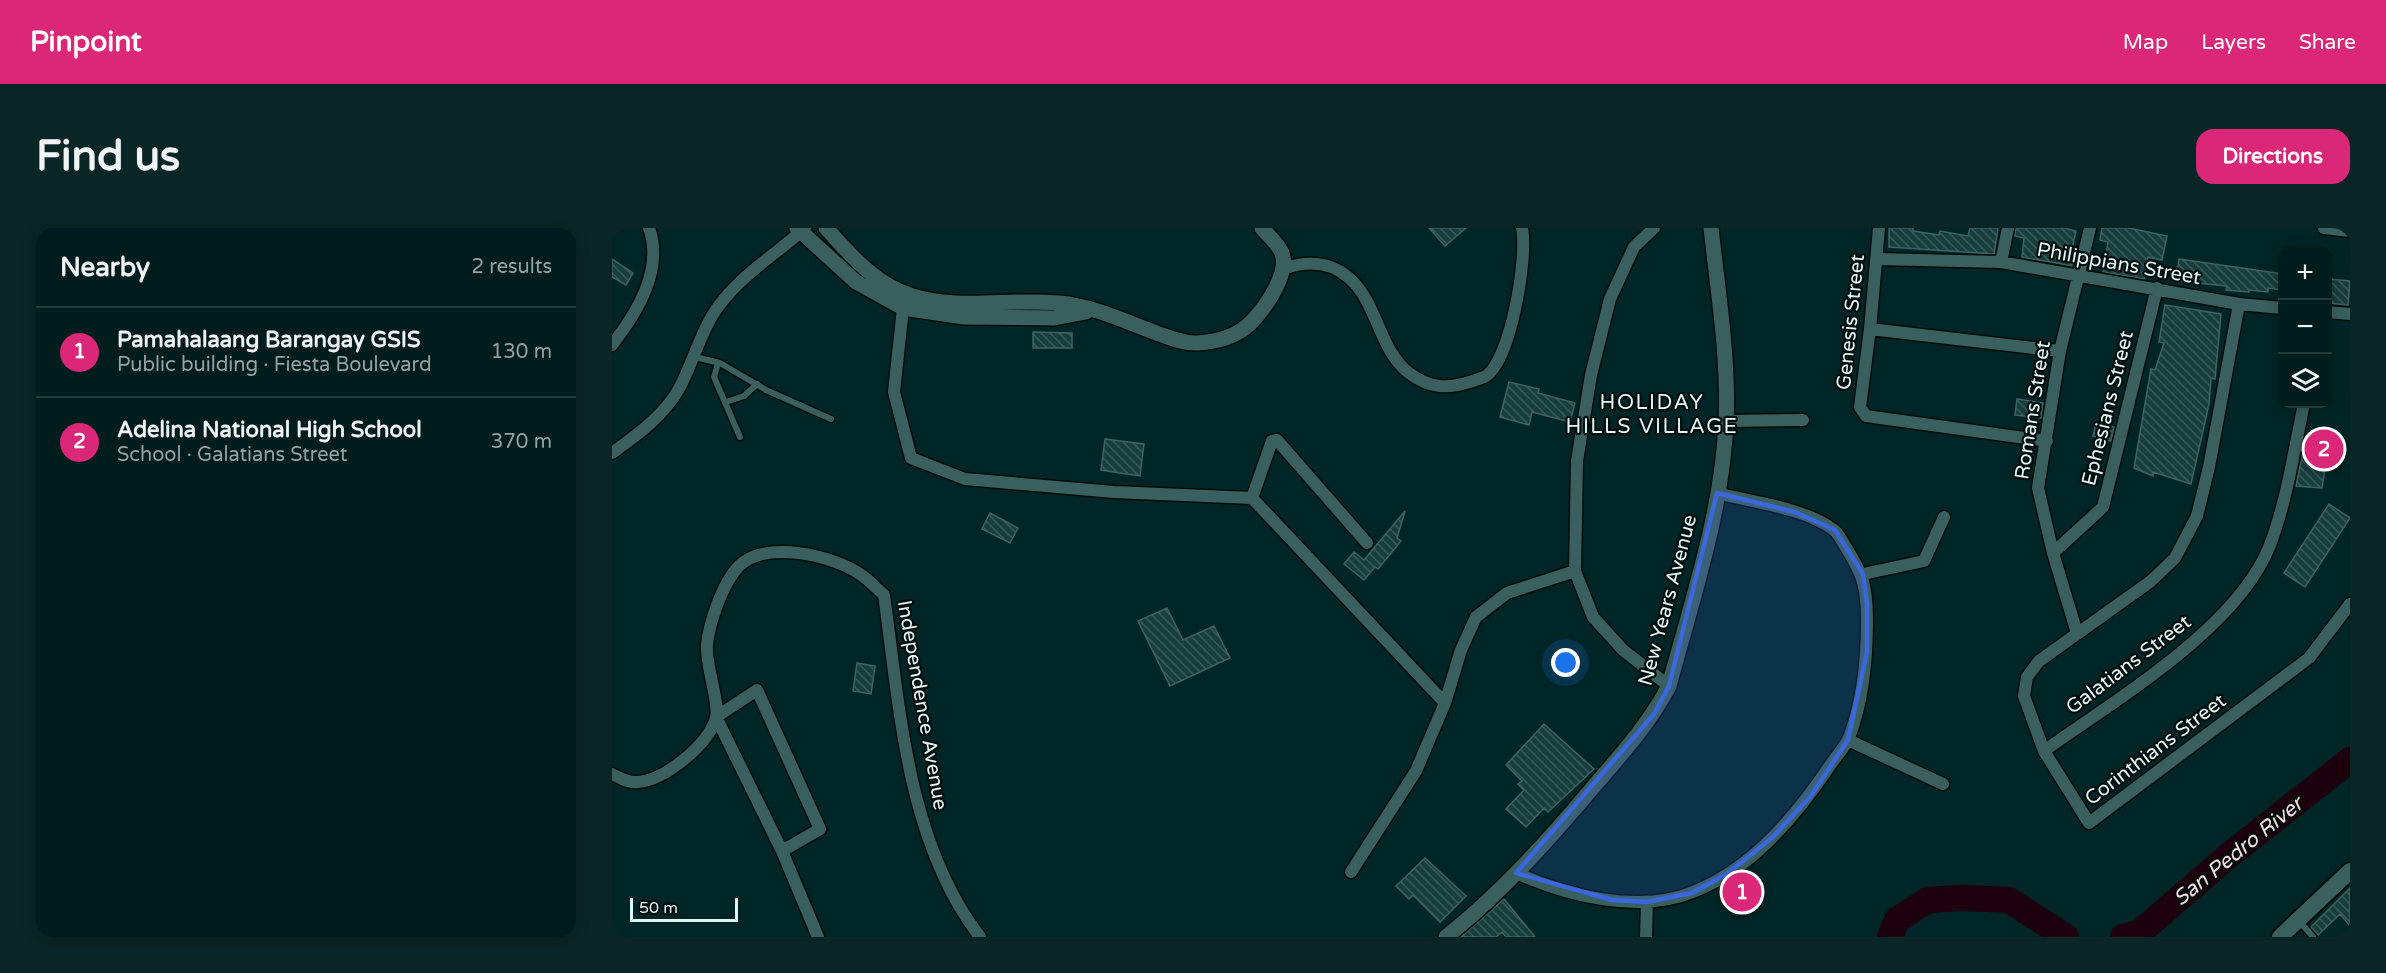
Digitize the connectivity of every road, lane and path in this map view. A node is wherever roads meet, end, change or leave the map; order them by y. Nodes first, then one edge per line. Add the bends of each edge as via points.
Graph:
1 (649, 228) edge
2 (826, 228) edge
3 (1262, 228) edge
4 (1522, 228) edge
5 (1654, 228) edge
6 (1712, 228) edge
7 (1879, 228) edge
8 (2008, 228) edge
9 (2090, 228) edge
10 (2324, 228) edge
11 (801, 229) edge
12 (2350, 231) edge
13 (1877, 259) junction
14 (2001, 262) junction
15 (1283, 269) junction
16 (2079, 276) junction
17 (2157, 288) junction
18 (906, 302) junction
19 (2239, 304) junction
20 (2278, 308) edge
21 (2332, 312) edge
22 (2350, 314) edge
23 (1870, 329) junction
24 (612, 345) edge
25 (2060, 351) junction
26 (695, 357) junction
27 (718, 363) junction
28 (757, 384) junction
29 (726, 402) junction
30 (2303, 408) edge
31 (831, 419) dead end
32 (1803, 420) dead end
33 (1726, 421) junction
34 (740, 437) dead end
35 (2046, 441) junction
36 (612, 453) edge
37 (1717, 494) junction
38 (1252, 498) junction
39 (1944, 517) dead end
40 (1367, 543) dead end
41 (2053, 553) junction
42 (1575, 571) junction
43 (1863, 574) junction
44 (2350, 603) edge
45 (2077, 633) junction
46 (1669, 686) junction
47 (1445, 703) junction
48 (716, 717) junction
49 (1848, 740) junction
50 (2044, 751) junction
51 (612, 774) edge
52 (1943, 784) dead end
53 (782, 851) junction
54 (2350, 871) edge
55 (1351, 872) dead end
56 (1516, 873) junction
57 (1647, 902) junction
58 (2298, 919) junction
59 (818, 937) edge
60 (980, 937) edge
61 (1446, 937) edge
62 (1646, 937) edge
63 (2280, 937) edge
64 (2313, 937) edge

1 - 24 street via 654,242 651,274 642,297
2 - 18 street via 862,268
3 - 15 street via 1282,253
4 - 15 street via 1522,266 1506,344 1498,361 1486,376 1441,388 1424,383 1406,370 1391,352 1359,288 1347,276 1314,263
5 - 42 street via 1634,247 1610,299 1591,375 1577,461
6 - 33 street, New Years Avenue via 1722,324
7 - 13 street, Genesis Street
8 - 14 street
9 - 16 street, Romans Street
10 - 12 street
11 - 18 street via 856,282
11 - 26 street via 734,288 712,316
13 - 14 street, Philippians Street
13 - 23 street, Genesis Street
14 - 16 street, Philippians Street
15 - 18 street via 1262,310 1242,330 1198,343 1180,341 1094,310 1059,303
16 - 17 street, Philippians Street
16 - 25 street, Romans Street
17 - 19 street, Philippians Street
17 - 41 street, Ephesians Street via 2103,507
18 - 38 street via 894,392 911,458 965,479 1114,492
19 - 20 street, Philippians Street
19 - 45 street, Corinthians Street via 2197,516 2175,558 2151,581
21 - 22 street
23 - 25 street
23 - 35 street, Genesis Street via 1860,407 1866,416
25 - 35 street, Romans Street
26 - 27 lane
26 - 36 street via 679,389 648,427
27 - 28 lane
27 - 29 lane via 714,377
28 - 29 lane via 744,396
28 - 31 lane
29 - 34 lane
30 - 50 street, Galatians Street via 2270,545 2252,580 2194,643
32 - 33 street
33 - 37 street, New Years Avenue
35 - 41 street, Romans Street via 2038,488
37 - 43 street via 1796,512 1835,530
37 - 46 street, New Years Avenue
38 - 40 street via 1272,441 1277,440
38 - 47 street
39 - 43 street via 1924,561
41 - 45 street, Romans Street
42 - 46 street via 1593,617 1623,650
42 - 47 street via 1507,593 1476,617
43 - 49 street via 1867,652 1859,704
44 - 50 street, Corinthians Street via 2309,658 2089,823
45 - 50 street, Corinthians Street via 2039,661 2026,677 2024,696
46 - 56 street, New Years Avenue via 1632,742
47 - 55 street via 1416,771
48 - 51 street via 698,746 657,777 638,783
48 - 53 street, Independence Avenue
48 - 53 street via 757,690 765,705 820,829
48 - 60 street, Independence Avenue via 706,648 713,612 740,565 772,550 819,556 860,573 884,595 917,804 938,860 966,919
49 - 52 street
49 - 57 street via 1811,796 1773,837 1727,874 1692,893
53 - 59 street, Independence Avenue
54 - 58 main road
56 - 57 street via 1579,894
56 - 61 street, New Years Avenue
57 - 62 street
58 - 63 main road
58 - 64 lane

